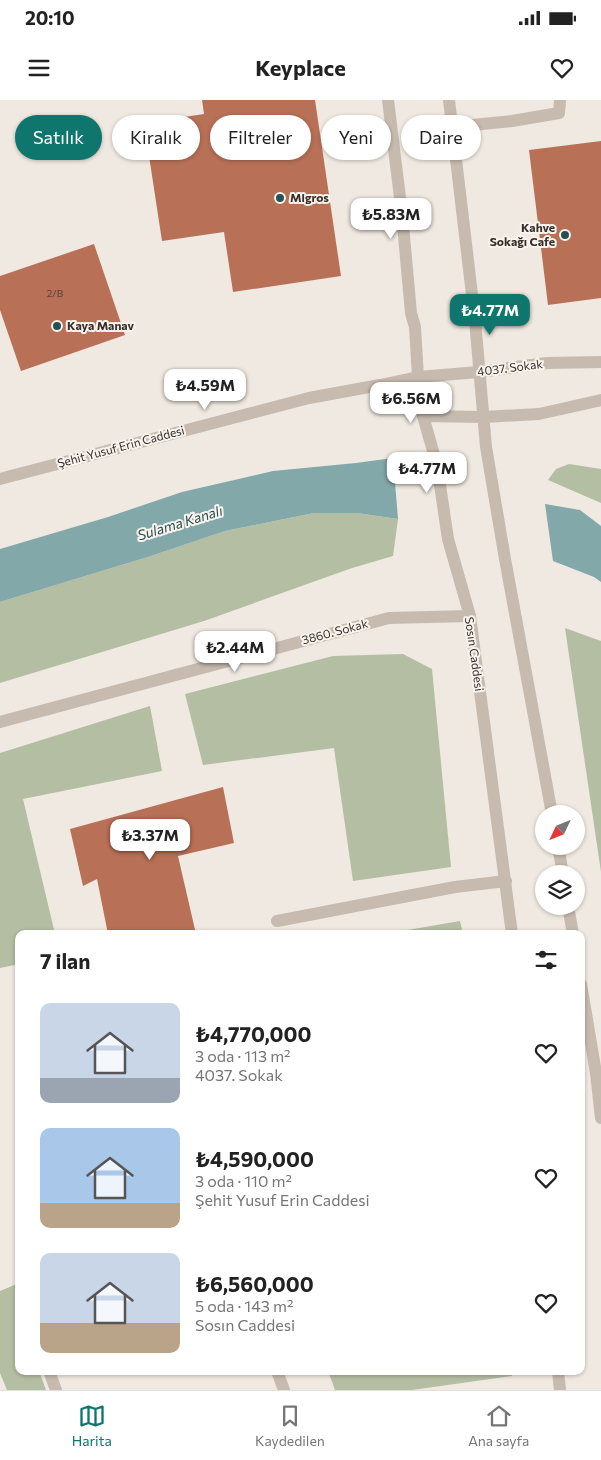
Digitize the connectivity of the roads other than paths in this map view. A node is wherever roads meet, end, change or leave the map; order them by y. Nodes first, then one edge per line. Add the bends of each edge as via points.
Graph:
1 (388, 100) edge
2 (449, 100) edge
3 (560, 100) edge
4 (451, 115) edge
5 (481, 125) edge
6 (456, 160) edge
7 (601, 362) edge
8 (480, 372) junction
9 (418, 377) junction
10 (601, 400) edge
11 (423, 416) junction
12 (484, 417) junction
13 (0, 479) edge
14 (470, 616) junction
15 (0, 722) edge
16 (550, 805) edge
17 (506, 881) junction
18 (570, 915) edge
19 (277, 922) dead end
20 (512, 930) edge
21 (572, 930) edge
22 (585, 1008) edge
23 (601, 1118) edge
24 (50, 1375) edge
25 (278, 1375) edge
26 (558, 1375) edge
27 (56, 1390) edge
28 (284, 1390) edge
29 (560, 1390) edge

1 - 9 street, Sosın Caddesi
2 - 4 street
3 - 5 street via 560,113
6 - 8 street
7 - 8 street, 4037. Sokak via 547,363
8 - 9 street, 4037. Sokak
8 - 12 street
9 - 11 street, Sosın Caddesi
9 - 13 street, Şehit Yusuf Erin Caddesi via 309,398
10 - 12 street via 539,414
11 - 12 street
11 - 14 street, Sosın Caddesi via 437,464 448,539
12 - 16 street via 505,559
14 - 15 street, 3860. Sokak via 388,618
14 - 17 street, Sosın Caddesi
17 - 19 street via 455,887
17 - 20 street, Sosın Caddesi
18 - 21 street
22 - 23 street
24 - 27 street
25 - 28 street
26 - 29 street

